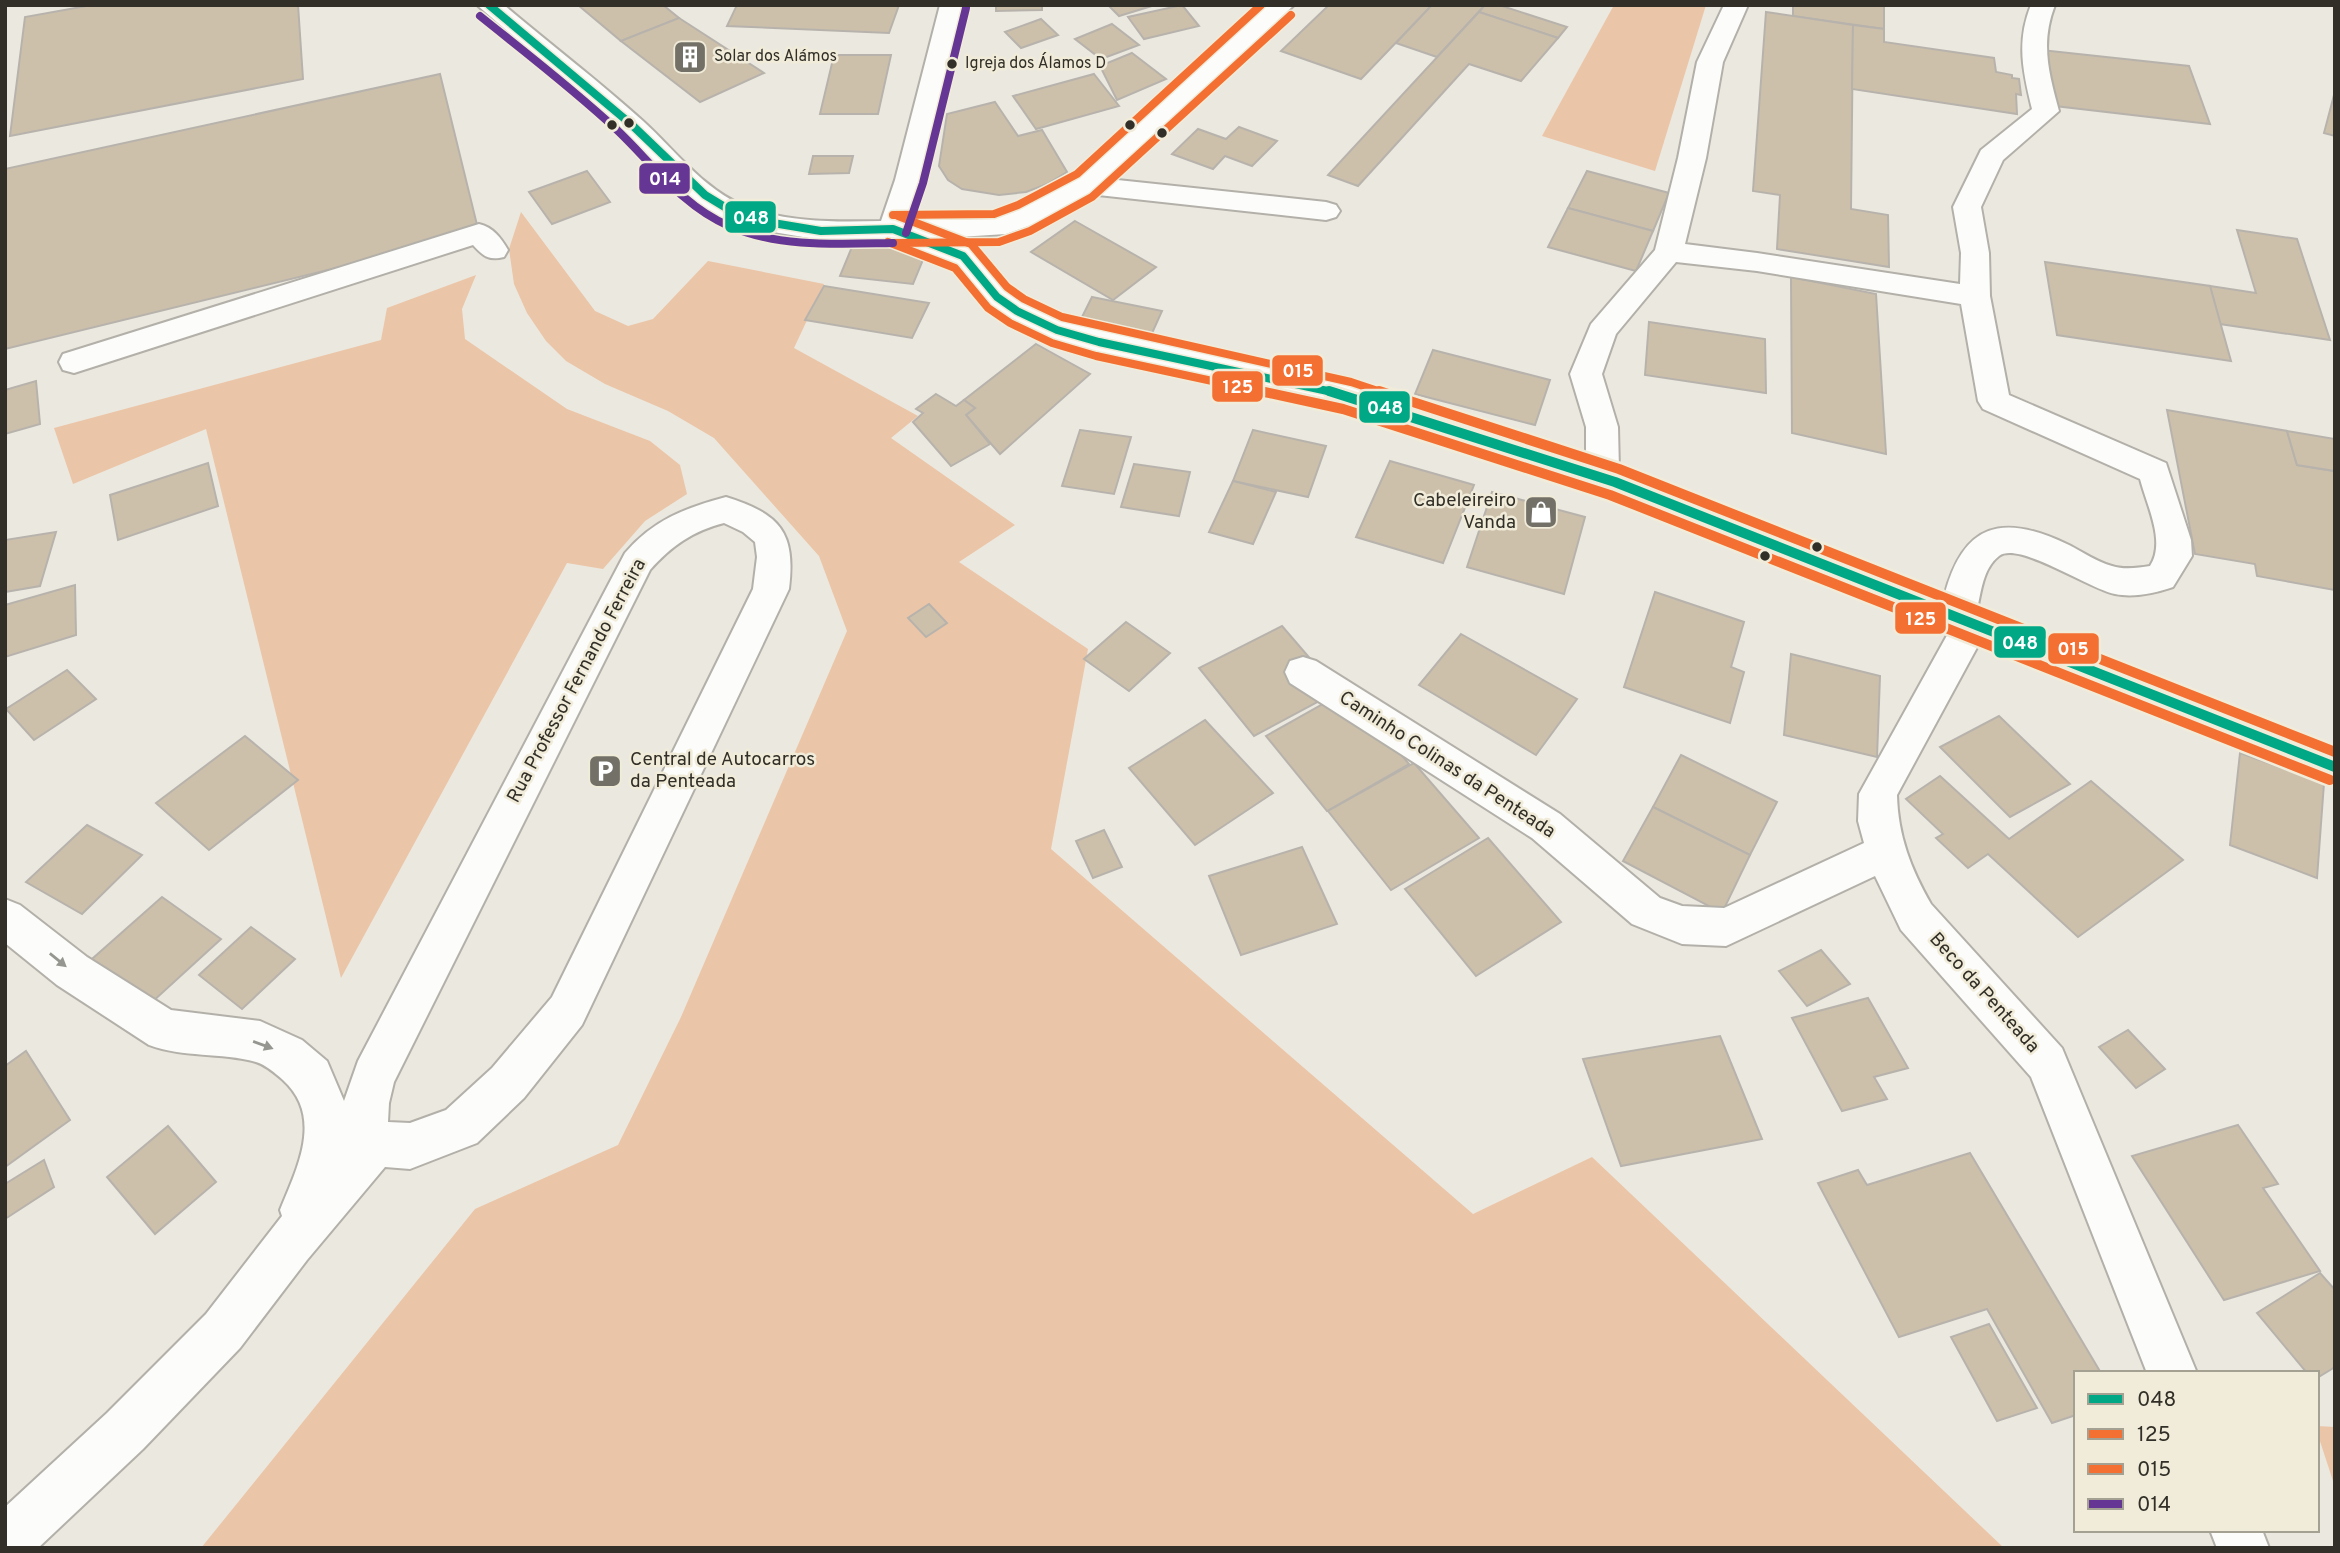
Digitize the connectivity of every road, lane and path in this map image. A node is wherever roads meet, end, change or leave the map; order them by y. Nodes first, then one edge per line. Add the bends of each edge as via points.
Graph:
1 (489, 5) edge
2 (951, 5) edge
3 (1282, 5) edge
4 (1736, 5) edge
5 (2043, 5) edge
6 (1085, 185) junction
7 (1326, 211) dead end
8 (893, 229) junction
9 (494, 250) dead end
10 (1669, 252) junction
11 (1975, 296) junction
12 (74, 362) dead end
13 (1603, 478) junction
14 (1964, 620) junction
15 (1303, 671) dead end
16 (2335, 767) edge
17 (1886, 852) junction
18 (5, 918) edge
19 (374, 1143) junction
20 (290, 1243) junction
21 (2171, 1371) edge
22 (5, 1543) edge

1 - 8 street via 632,125 705,194 733,212 821,231
2 - 8 street
3 - 6 street
4 - 10 street via 1710,61
5 - 11 street via 2035,21 2031,50 2046,111 1990,156 1968,207
6 - 7 street
6 - 8 street via 996,228
8 - 13 street via 964,256 997,297 1057,330 1347,395
9 - 12 street via 479,233
10 - 11 street
10 - 13 street via 1602,331 1586,373 1602,427
11 - 14 street, Beco da Penteada via 1994,401 2154,472 2175,556 2161,576 2137,582 2110,580 2026,541 2001,542 1974,561
13 - 14 street
14 - 16 street
14 - 17 street, Beco da Penteada via 1878,794 1878,821
15 - 17 street, Caminho Colinas da Penteada via 1546,826 1646,911 1682,926 1726,927
17 - 21 street, Beco da Penteada via 1916,917 2047,1063
18 -> 20 street via 72,971 164,1030 260,1042 287,1055 312,1076 327,1126 324,1161
19 - 19 street, Rua Professor Fernando Ferreira via 410,1146 461,1127 508,1083 567,1011 771,589 772,539 759,523 726,510 690,519 652,542 637,562 374,1076 365,1108 365,1128
19 - 20 street
20 - 22 street via 223,1331

